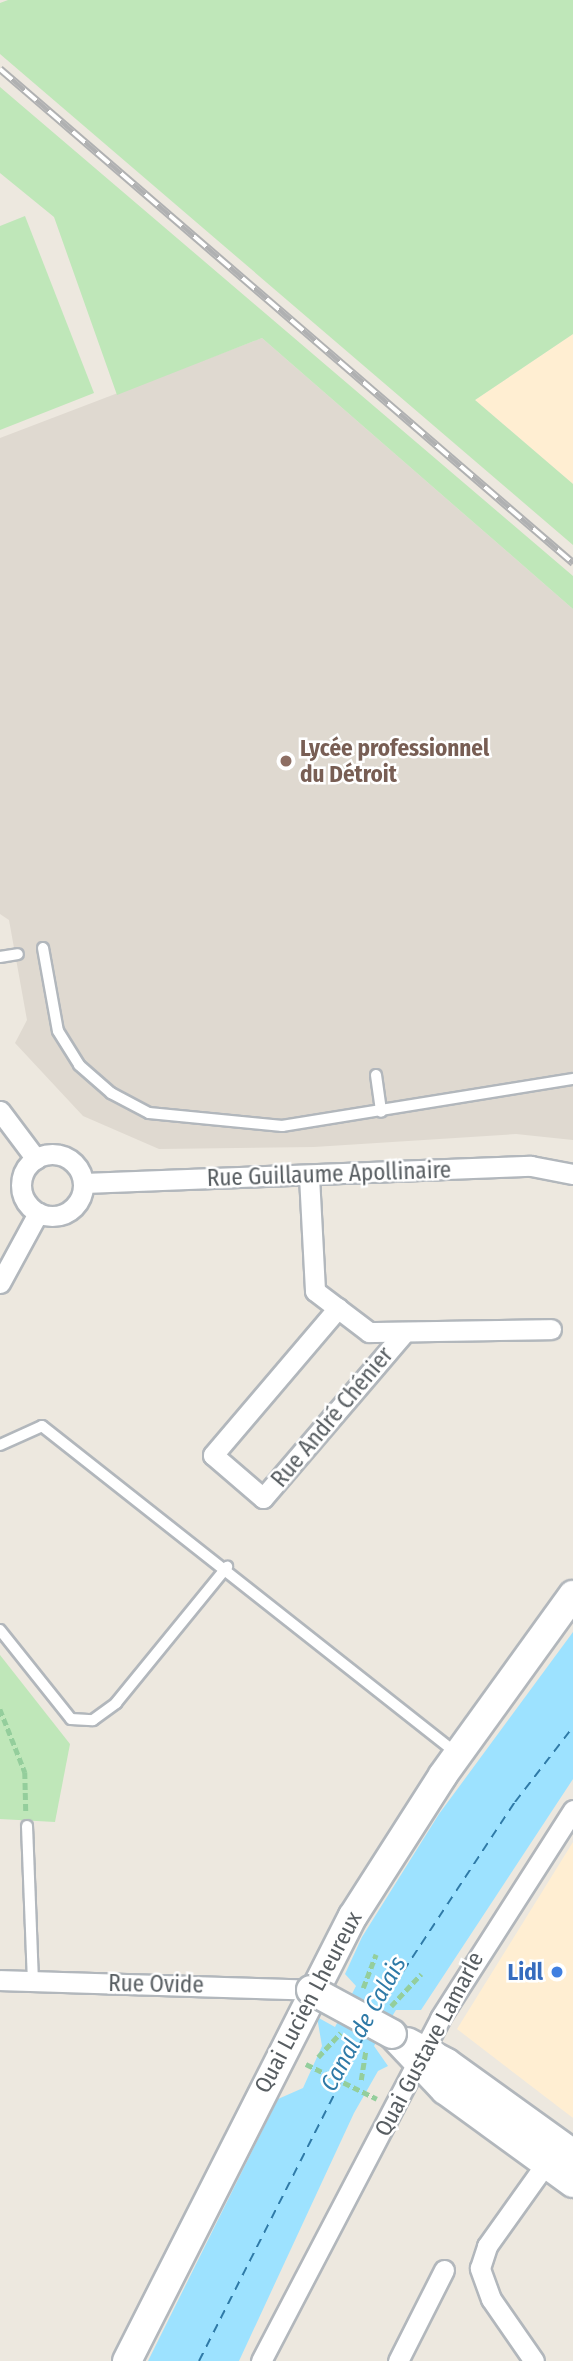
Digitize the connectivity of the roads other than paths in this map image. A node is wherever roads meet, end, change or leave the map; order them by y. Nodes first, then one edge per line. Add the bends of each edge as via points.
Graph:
1 (43, 948) dead end
2 (18, 954) dead end
3 (0, 957) edge
4 (376, 1075) dead end
5 (573, 1079) edge
6 (0, 1111) edge
7 (381, 1112) junction
8 (36, 1158) junction
9 (573, 1174) edge
10 (309, 1176) junction
11 (84, 1183) junction
12 (38, 1213) junction
13 (0, 1283) edge
14 (338, 1308) junction
15 (551, 1329) dead end
16 (405, 1332) junction
17 (0, 1445) edge
18 (227, 1567) junction
19 (573, 1595) edge
20 (573, 1609) edge
21 (0, 1630) edge
22 (524, 1664) junction
23 (458, 1754) junction
24 (573, 1810) edge
25 (27, 1826) road end
26 (0, 1980) edge
27 (33, 1980) junction
28 (311, 1990) junction
29 (421, 2057) junction
30 (559, 2154) edge
31 (573, 2183) edge
32 (444, 2270) dead end
33 (127, 2361) edge
34 (261, 2361) edge
35 (398, 2361) edge
36 (534, 2361) edge

1 - 7 lane via 58,1031 79,1065 111,1093 149,1113 282,1126
2 - 3 lane
4 - 7 lane
5 - 7 lane
6 - 8 street
8 - 11 street via 64,1156
8 - 12 street via 22,1189
9 - 10 street, Rue Guillaume Apollinaire via 531,1166
10 - 11 street, Rue Guillaume Apollinaire
10 - 14 street, Rue André Chénier via 315,1291
11 - 12 street via 67,1212
12 - 13 street
14 - 16 street, Rue André Chénier via 369,1332
14 - 16 street, Rue André Chénier via 213,1455 263,1498
15 - 16 street, Rue André Chénier
17 - 18 lane via 42,1426
18 - 21 lane via 116,1703 93,1720 71,1719
18 - 23 lane
19 - 22 street, Quai Lucien Lheureux
20 - 22 street, Quai Lucien Lheureux
22 - 23 street, Quai Lucien Lheureux
23 - 28 street, Quai Lucien Lheureux
24 - 29 street, Quai Gustave Lamarle via 492,1928
25 - 27 lane
26 - 27 street, Rue Ovide
27 - 28 street, Rue Ovide
28 - 29 street, bridge via 392,2035
28 - 33 street, Quai Lucien Lheureux
29 - 30 street
29 - 34 street, Quai Gustave Lamarle
30 - 31 street
30 - 36 street via 487,2246 480,2268 491,2299
32 - 35 street

